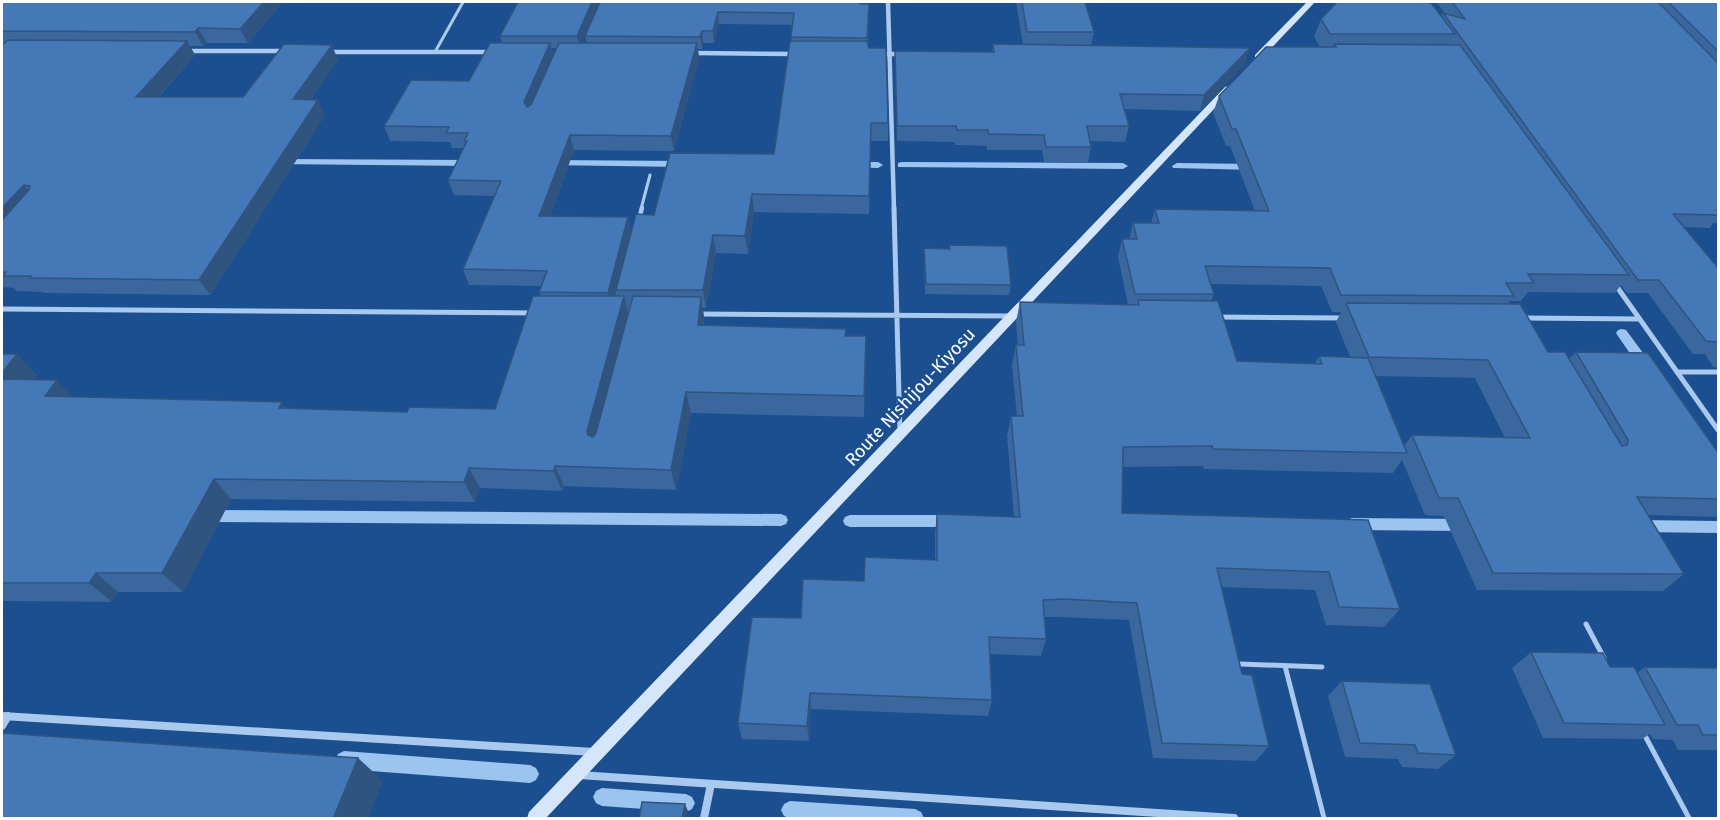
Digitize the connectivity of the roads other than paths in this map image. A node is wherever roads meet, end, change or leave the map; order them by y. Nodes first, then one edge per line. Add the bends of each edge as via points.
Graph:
1 (464, 2) edge
2 (888, 2) edge
3 (1311, 2) edge
4 (183, 51) edge
5 (287, 51) edge
6 (321, 52) edge
7 (435, 52) junction
8 (504, 52) edge
9 (687, 53) edge
10 (806, 54) edge
11 (878, 54) edge
12 (889, 54) junction
13 (913, 54) edge
14 (1258, 58) edge
15 (1236, 80) edge
16 (650, 176) dead end
17 (638, 221) edge
18 (1612, 280) edge
19 (2, 309) edge
20 (545, 313) edge
21 (694, 314) edge
22 (896, 315) junction
23 (1017, 316) junction
24 (1215, 317) edge
25 (1359, 318) edge
26 (1513, 318) edge
27 (1525, 318) junction
28 (1640, 319) junction
29 (1531, 328) edge
30 (1677, 372) junction
31 (1719, 372) edge
32 (1719, 430) edge
33 (900, 435) junction
34 (1586, 624) dead end
35 (1240, 664) edge
36 (1608, 664) edge
37 (1285, 666) junction
38 (1322, 667) dead end
39 (5, 716) edge
40 (2, 726) edge
41 (1640, 726) edge
42 (598, 752) junction
43 (577, 775) junction
44 (711, 784) junction
45 (535, 819) edge
46 (704, 819) edge
47 (1234, 819) edge
48 (1324, 819) edge
49 (1689, 819) edge

1 - 7 lane
2 - 12 street
3 - 14 main road
4 - 5 street
6 - 7 street
7 - 8 street
9 - 10 street
11 - 12 street
12 - 13 street
12 - 22 street
15 - 23 main road, Route Nishijou-Kiyosu
16 - 17 lane
18 - 28 street
19 - 20 street
21 - 22 street
22 - 23 street
22 - 33 street
23 - 33 main road, Route Nishijou-Kiyosu
24 - 25 street
26 - 27 street
27 - 28 street
27 - 29 lane
28 - 30 street
30 - 31 street
30 - 32 street
33 - 42 main road, Route Nishijou-Kiyosu
34 - 36 lane
35 - 37 lane
37 - 38 lane
37 - 48 lane
39 - 40 street
39 - 42 street
41 - 49 lane
42 - 43 main road, Route Nishijou-Kiyosu
43 - 44 street
43 - 45 main road, Route Nishijou-Kiyosu
44 - 46 street
44 - 47 street

